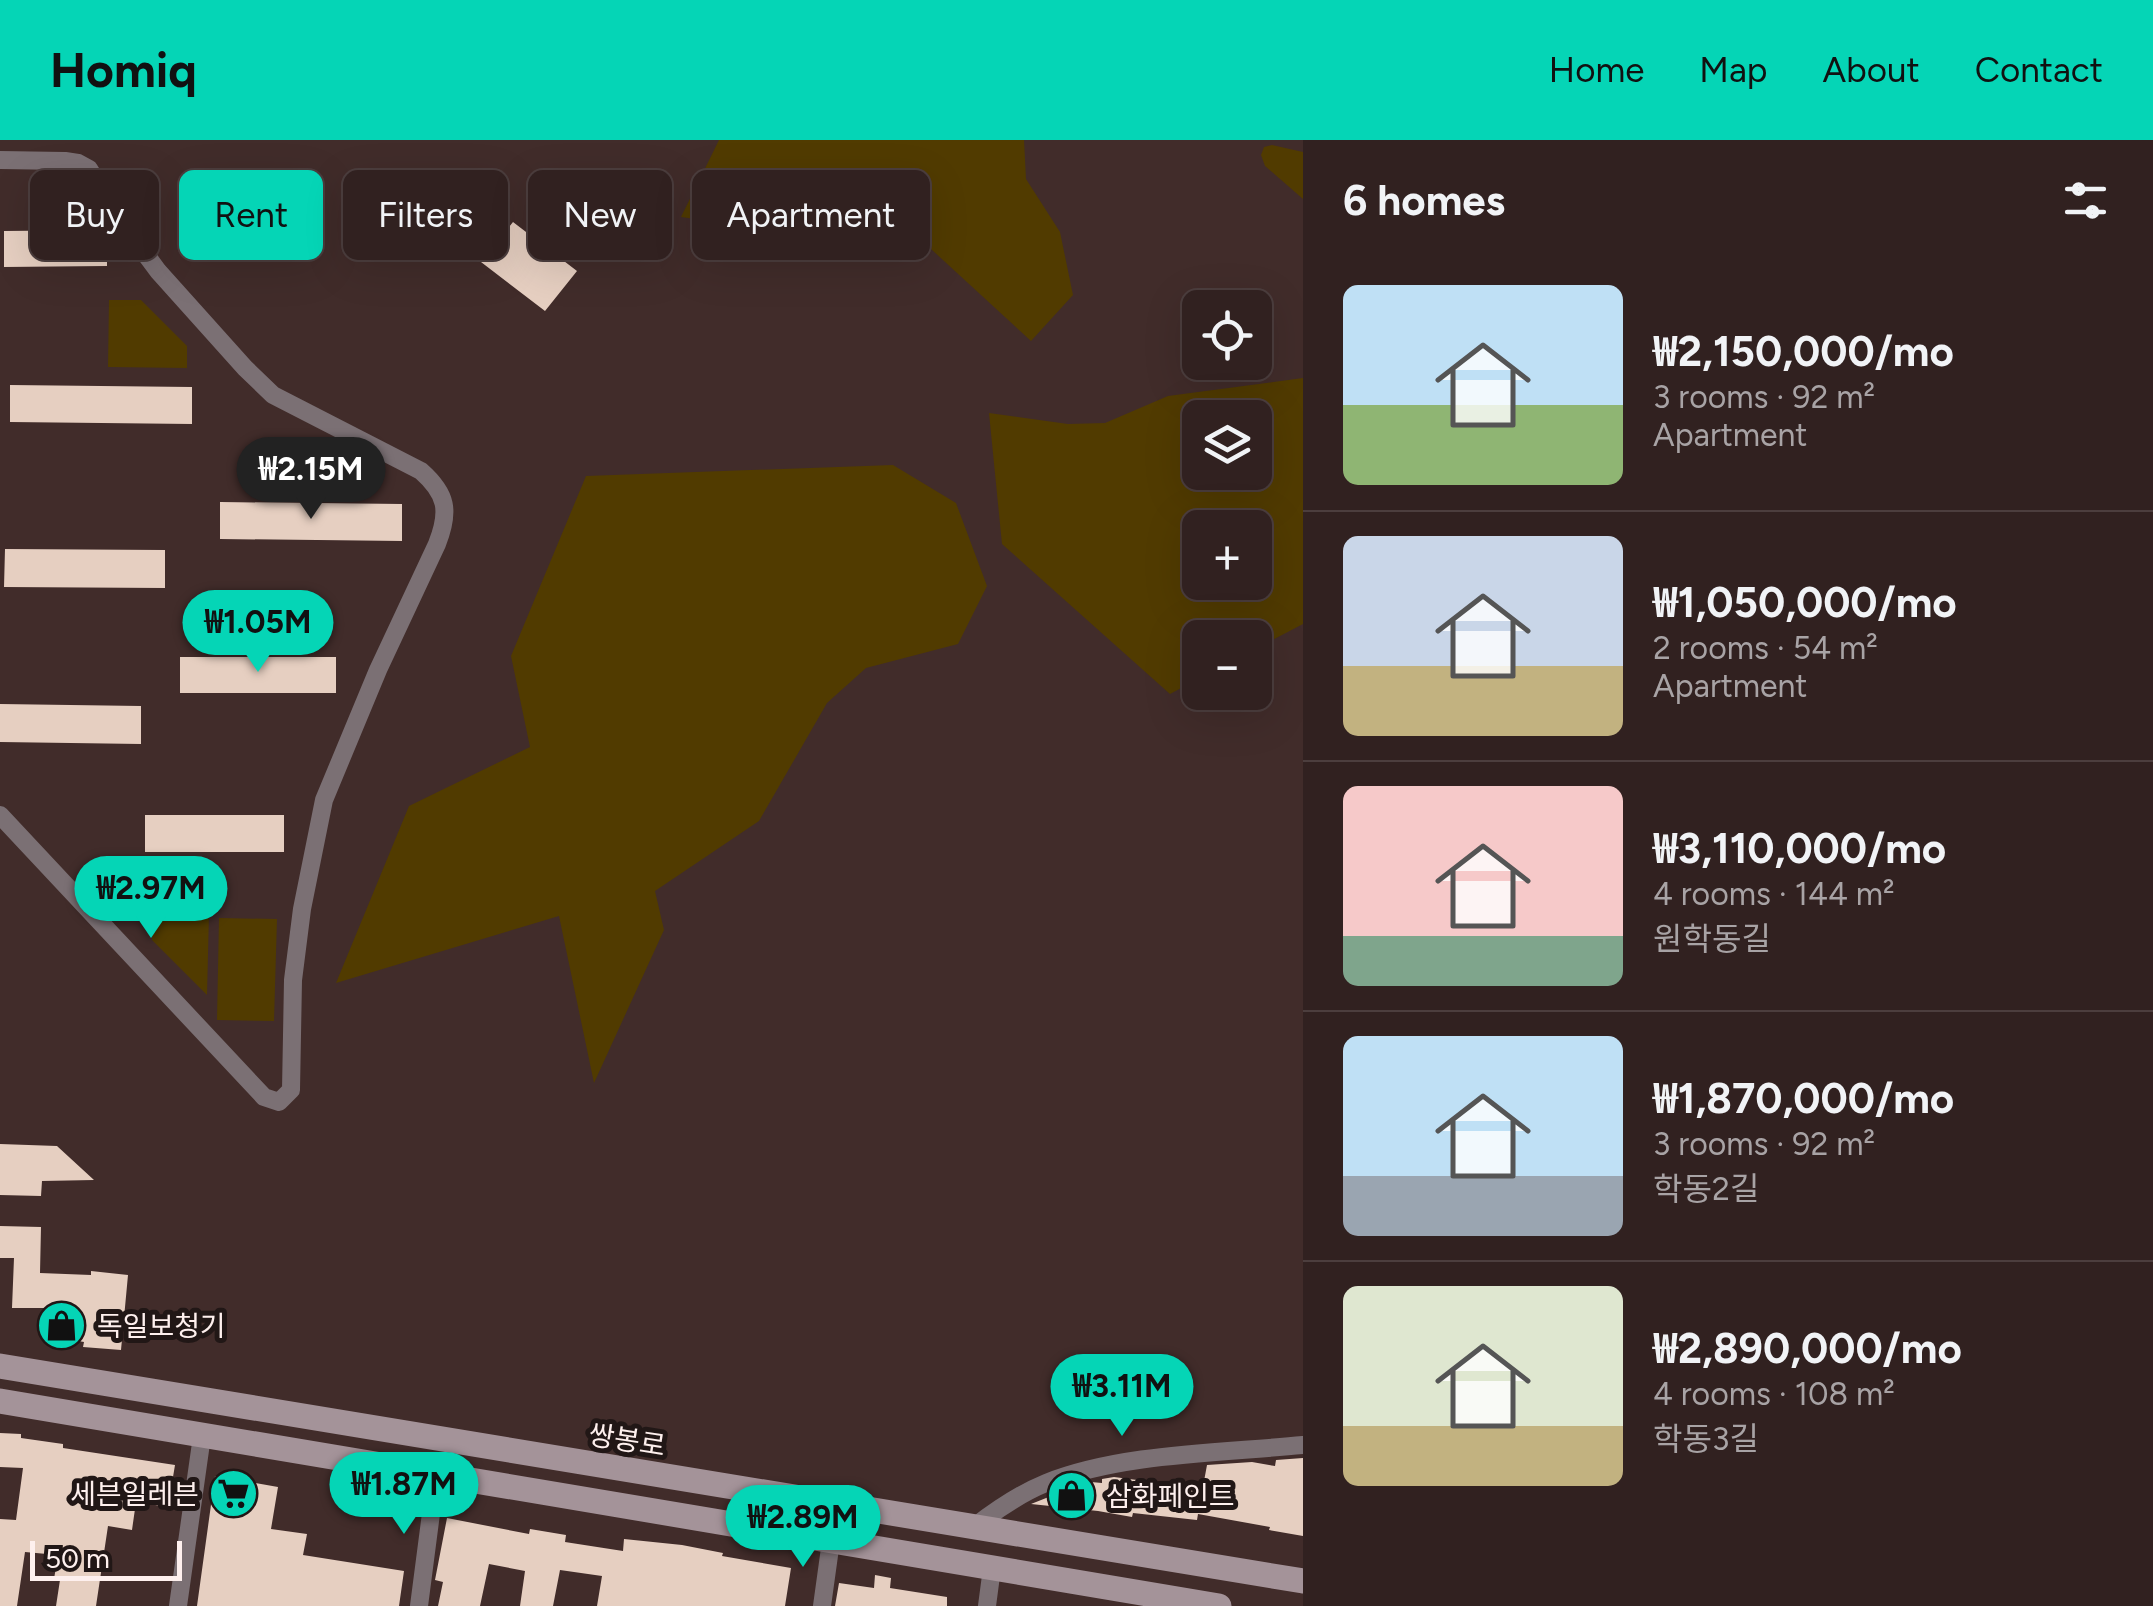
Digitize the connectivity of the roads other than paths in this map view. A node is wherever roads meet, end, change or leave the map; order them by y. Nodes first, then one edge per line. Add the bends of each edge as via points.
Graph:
1 (0, 160) edge
2 (0, 815) edge
3 (0, 1366) edge
4 (0, 1402) edge
5 (202, 1436) junction
6 (1303, 1446) edge
7 (436, 1475) junction
8 (974, 1527) junction
9 (831, 1541) junction
10 (992, 1568) junction
11 (1303, 1582) edge
12 (1154, 1601) edge
13 (178, 1606) edge
14 (419, 1606) edge
15 (822, 1606) edge
16 (986, 1606) edge
17 (1219, 1606) edge

1 - 2 street via 65,161 89,169 158,271 273,395 420,471 445,503 437,544 324,800 293,980 291,1090 279,1102 264,1096
3 - 8 street, 쌍봉로
4 - 5 street
5 - 7 street
5 - 13 street
6 - 8 street via 1086,1471 1034,1488
7 - 9 street
7 - 14 street
8 - 11 street, 쌍봉로
9 - 10 street
9 - 15 street
10 - 12 street
10 - 16 street
12 - 17 street

